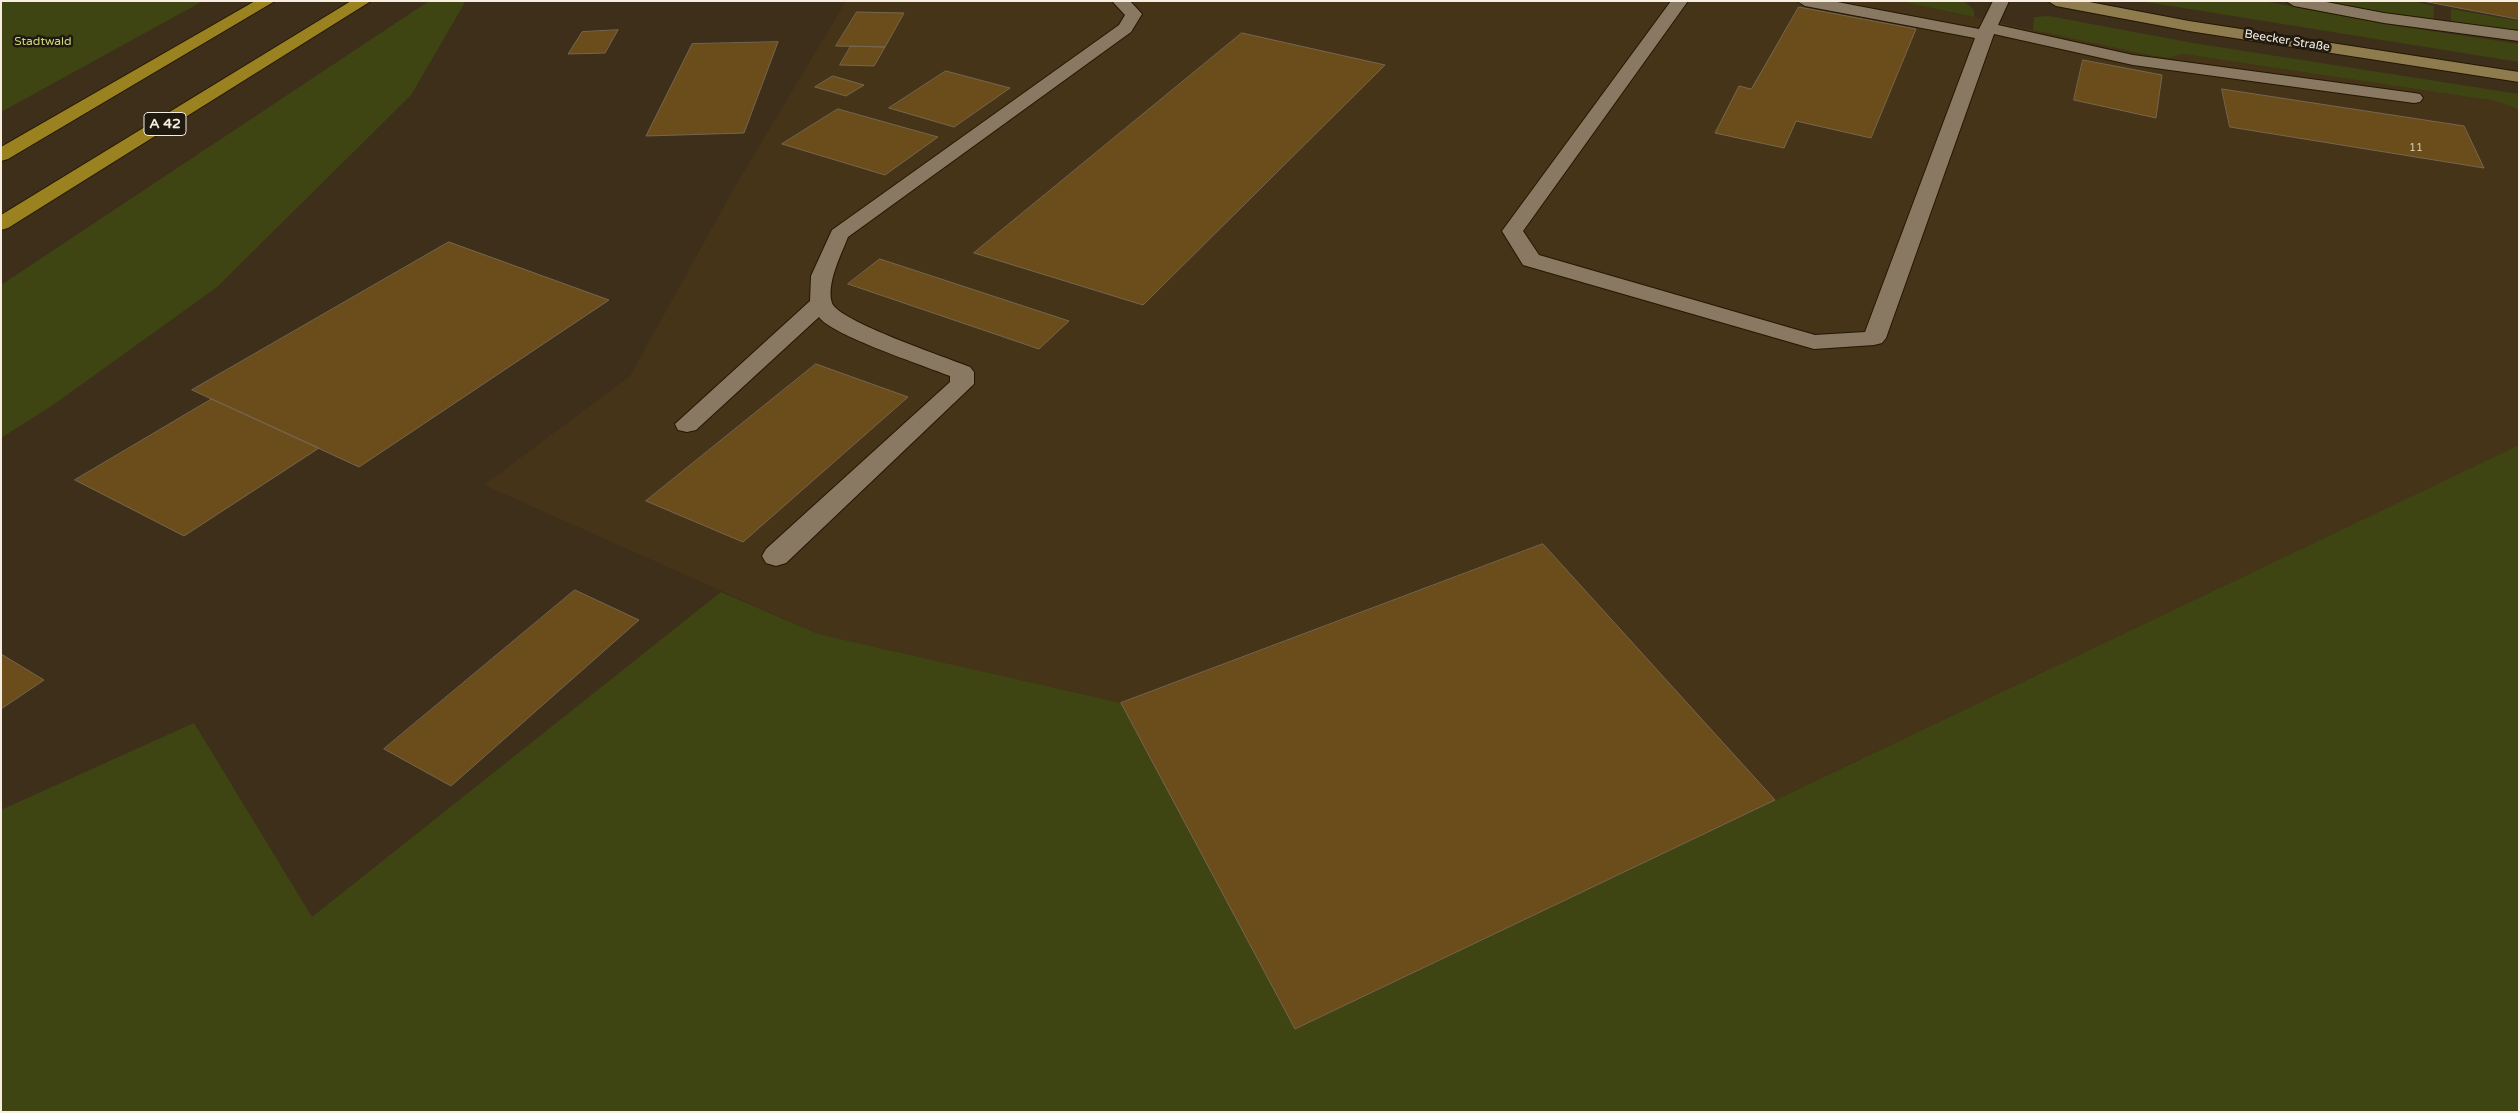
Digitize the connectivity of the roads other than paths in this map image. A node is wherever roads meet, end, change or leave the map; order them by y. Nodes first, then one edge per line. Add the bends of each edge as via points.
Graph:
1 (267, 1) edge
2 (363, 1) edge
3 (1120, 1) edge
4 (1680, 1) edge
5 (1805, 1) edge
6 (2001, 1) edge
7 (2056, 1) edge
8 (2294, 1) edge
9 (1986, 32) junction
10 (2519, 36) edge
11 (2519, 77) edge
12 (2414, 98) dead end
13 (1, 155) edge
14 (1, 224) edge
15 (821, 303) junction
16 (687, 424) dead end
17 (776, 556) dead end

1 - 13 highway
2 - 14 highway, A 42
3 - 15 lane via 1134,14 1125,28 839,234 822,276
4 - 9 lane via 1512,230 1531,260 1814,342 1874,338
5 - 9 lane
6 - 9 lane
7 - 11 street, Beecker Straße via 2189,26
8 - 10 lane via 2384,18
9 - 12 lane via 2133,60
15 - 16 lane
15 - 17 lane via 830,317 853,329 962,372 962,384

